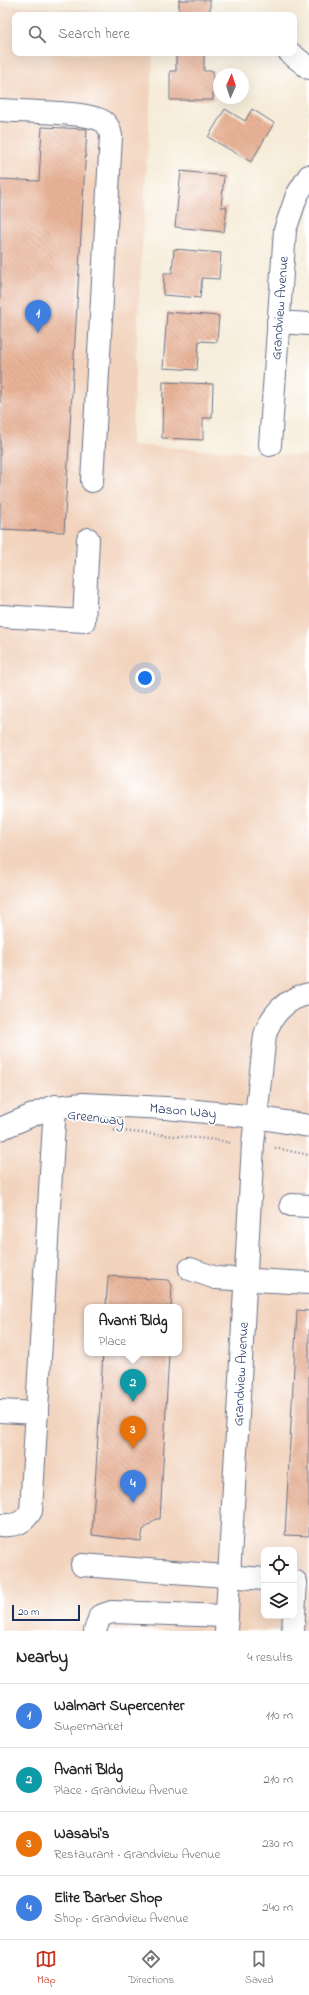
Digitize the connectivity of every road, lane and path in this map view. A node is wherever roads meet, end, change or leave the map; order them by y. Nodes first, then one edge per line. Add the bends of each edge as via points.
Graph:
1 (294, 56) edge
2 (309, 68) edge
3 (0, 110) edge
4 (309, 176) edge
5 (278, 322) junction
6 (309, 324) edge
7 (270, 445) dead end
8 (92, 481) dead end
9 (88, 539) dead end
10 (0, 616) edge
11 (309, 994) edge
12 (55, 1106) junction
13 (256, 1116) junction
14 (309, 1126) edge
15 (0, 1129) edge
16 (108, 1130) dead end
17 (229, 1143) dead end
18 (288, 1151) dead end
19 (309, 1155) edge
20 (190, 1269) dead end
21 (245, 1279) junction
22 (309, 1283) edge
23 (0, 1411) edge
24 (37, 1413) junction
25 (0, 1525) edge
26 (82, 1565) dead end
27 (229, 1576) junction
28 (261, 1579) edge
29 (300, 1582) edge
30 (227, 1623) edge
31 (95, 1631) edge
32 (293, 1631) edge

1 - 2 street
3 - 8 street via 87,116 104,122 111,136
4 - 5 street, Grandview Avenue via 297,195 285,230
5 - 6 street
5 - 7 street, Grandview Avenue
9 - 10 street via 84,621
11 - 13 street, Grandview Avenue via 293,999 269,1021 265,1035
12 - 13 street, Mason Way via 89,1104
12 - 15 street, Mason Way
12 - 24 street
13 - 14 street, Mason Way
13 - 21 street, Grandview Avenue
16 - 17 path, Greenway
18 - 19 path
20 - 21 street via 216,1278
21 - 22 street
21 - 27 street, Grandview Avenue
23 - 24 street
24 - 25 street via 31,1511 26,1520 14,1525
26 - 27 street
27 - 28 street
27 - 30 street, Grandview Avenue
29 - 32 street
30 - 31 street via 162,1613 112,1612 100,1616

